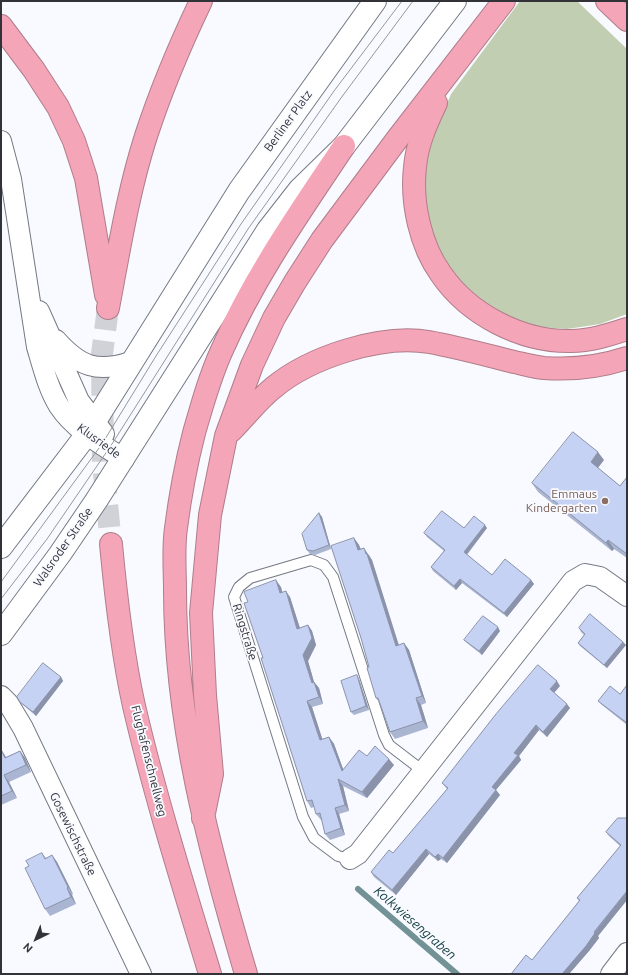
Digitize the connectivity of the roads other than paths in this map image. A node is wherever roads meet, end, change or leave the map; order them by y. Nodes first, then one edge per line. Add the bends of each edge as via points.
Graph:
1 (201, 1) edge
2 (375, 1) edge
3 (455, 1) edge
4 (504, 1) edge
5 (607, 1) edge
6 (627, 20) edge
7 (1, 26) edge
8 (449, 73) junction
9 (1, 141) edge
10 (344, 146) junction
11 (9, 219) edge
12 (27, 283) junction
13 (627, 329) edge
14 (48, 332) junction
15 (627, 358) edge
16 (131, 362) junction
17 (90, 428) junction
18 (226, 436) junction
19 (124, 459) junction
20 (111, 544) tunnel mouth
21 (1, 547) edge
22 (627, 596) edge
23 (1, 634) edge
24 (1, 696) edge
25 (423, 771) junction
26 (203, 818) junction
27 (350, 859) joint
28 (627, 953) edge
29 (141, 974) edge
30 (210, 974) edge
31 (246, 974) edge
32 (611, 974) edge

1 - 7 highway via 184,36 146,136 127,211 108,308 86,178 74,141 58,107
2 - 16 main road, Berliner Platz via 238,191
3 - 10 main road
4 - 8 highway
5 - 6 highway
8 - 13 highway via 423,130 415,166 414,192 418,219 426,246 441,274 466,301 512,330 542,338 571,341 604,337
8 - 18 highway via 341,214 295,282 274,318 252,365
9 - 11 street, Klusriede via 11,179
10 - 19 main road, Walsroder Straße via 300,189 268,230
10 - 26 highway via 293,221 245,300 221,352 201,409 187,462 176,530 175,633 182,708
11 - 12 street, Klusriede
12 - 14 street, Klusriede
12 - 17 street, Klusriede via 37,347 44,373 59,405 68,417
14 - 16 street, Klusriede via 81,363 101,368
14 - 17 street, Klusriede
15 - 18 highway via 610,364 574,369 542,368 428,342 391,342 356,348 326,357 300,369 278,384
16 - 17 main road, Berliner Platz
17 - 19 street, Klusriede
17 - 21 main road
18 - 26 highway via 210,515 201,613 212,774
19 - 23 main road, Walsroder Straße via 60,554
20 - 30 highway, Flughafenschnellweg via 119,618 134,704 167,834
22 - 25 street, Ringstraße via 600,577 585,574 573,581
24 - 29 street, Gosewischstraße via 23,728
25 - 27 street, Ringstraße via 358,854
25 - 27 lane, Ringstraße via 389,745 384,735 332,577 324,565 311,560 250,578 239,587 234,597 303,817 314,838 338,856
26 - 31 highway
28 - 32 street

